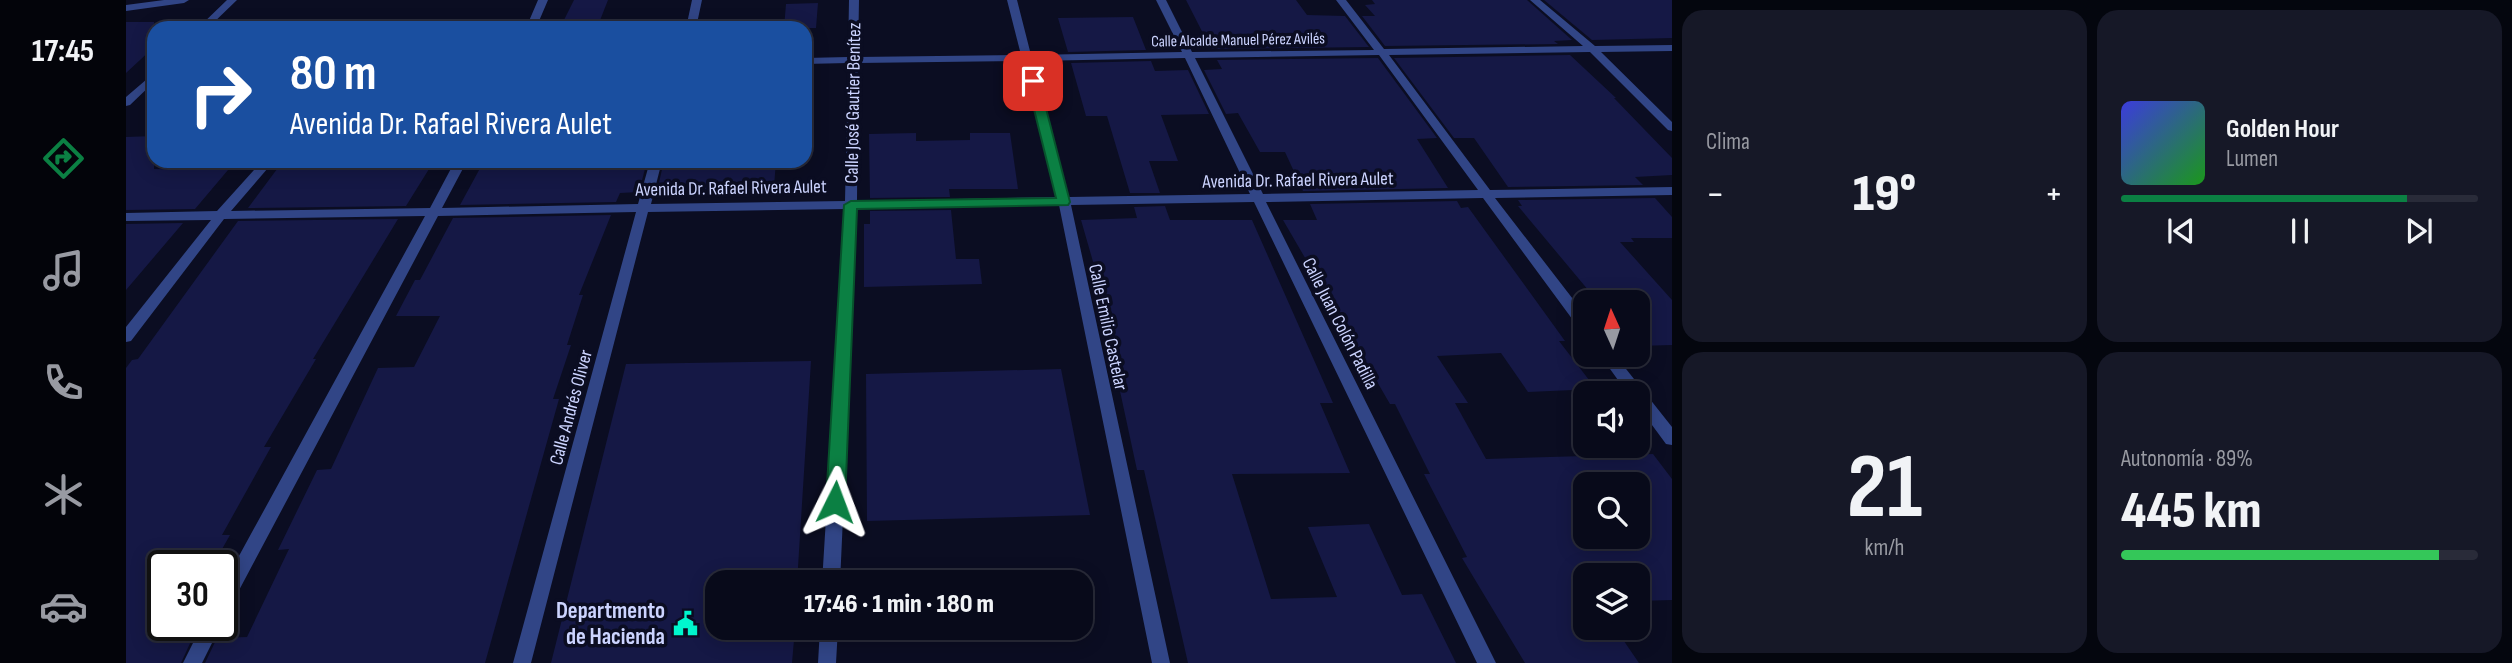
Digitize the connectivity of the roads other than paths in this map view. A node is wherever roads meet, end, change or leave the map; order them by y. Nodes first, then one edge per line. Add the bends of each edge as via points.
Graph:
1 (184, 0) edge
2 (232, 0) edge
3 (543, 0) edge
4 (697, 0) edge
5 (854, 0) edge
6 (1012, 0) edge
7 (1161, 0) edge
8 (1341, 0) edge
9 (1535, 0) edge
10 (126, 8) edge
11 (210, 21) edge
12 (534, 21) edge
13 (692, 21) edge
14 (1672, 48) edge
15 (1592, 49) junction
16 (1383, 53) junction
17 (1027, 57) junction
18 (1189, 57) junction
19 (812, 61) edge
20 (853, 61) junction
21 (147, 83) edge
22 (126, 103) edge
23 (1672, 128) edge
24 (262, 168) edge
25 (457, 168) edge
26 (654, 168) edge
27 (1672, 191) edge
28 (1485, 195) junction
29 (1257, 198) junction
30 (1063, 202) junction
31 (851, 205) junction
32 (643, 207) junction
33 (433, 210) junction
34 (221, 215) junction
35 (126, 217) edge
36 (1573, 310) edge
37 (126, 337) edge
38 (1650, 410) edge
39 (1672, 439) edge
40 (832, 570) edge
41 (238, 576) edge
42 (828, 640) edge
43 (204, 641) edge
44 (192, 663) edge
45 (522, 663) edge
46 (827, 663) edge
47 (1161, 663) edge
48 (1487, 663) edge

1 - 10 street
2 - 11 street
3 - 12 street
4 - 13 street
5 - 20 street, Calle José Gautier Benítez
6 - 17 street, Calle Emilio Castelar
7 - 18 street, Calle Juan Colón Padilla
8 - 16 street
9 - 15 street
14 - 15 street, Calle Alcalde Manuel Pérez Avilés
15 - 16 street, Calle Alcalde Manuel Pérez Avilés
15 - 23 street
16 - 18 street, Calle Alcalde Manuel Pérez Avilés
16 - 28 street
17 - 18 street, Calle Alcalde Manuel Pérez Avilés
17 - 20 street, Calle Alcalde Manuel Pérez Avilés
17 - 30 street, Calle Emilio Castelar
18 - 29 street, Calle Juan Colón Padilla
19 - 20 street, Calle Alcalde Manuel Pérez Avilés
20 - 31 street, Calle José Gautier Benítez
21 - 22 street
24 - 34 street
25 - 33 street
26 - 32 street, Calle Andrés Oliver
27 - 28 street, Avenida Dr. Rafael Rivera Aulet
28 - 29 street, Avenida Dr. Rafael Rivera Aulet
28 - 36 street
29 - 30 street, Avenida Dr. Rafael Rivera Aulet
29 - 48 street, Calle Juan Colón Padilla
30 - 31 street, Avenida Dr. Rafael Rivera Aulet
30 - 47 street, Calle Emilio Castelar
31 - 32 street, Avenida Dr. Rafael Rivera Aulet
31 - 40 street, Calle José Gautier Benítez
32 - 33 street, Avenida Dr. Rafael Rivera Aulet
32 - 45 street, Calle Andrés Oliver
33 - 34 street, Avenida Dr. Rafael Rivera Aulet
33 - 41 street
34 - 35 street, Avenida Dr. Rafael Rivera Aulet
34 - 37 street
38 - 39 street
42 - 46 street
43 - 44 street

